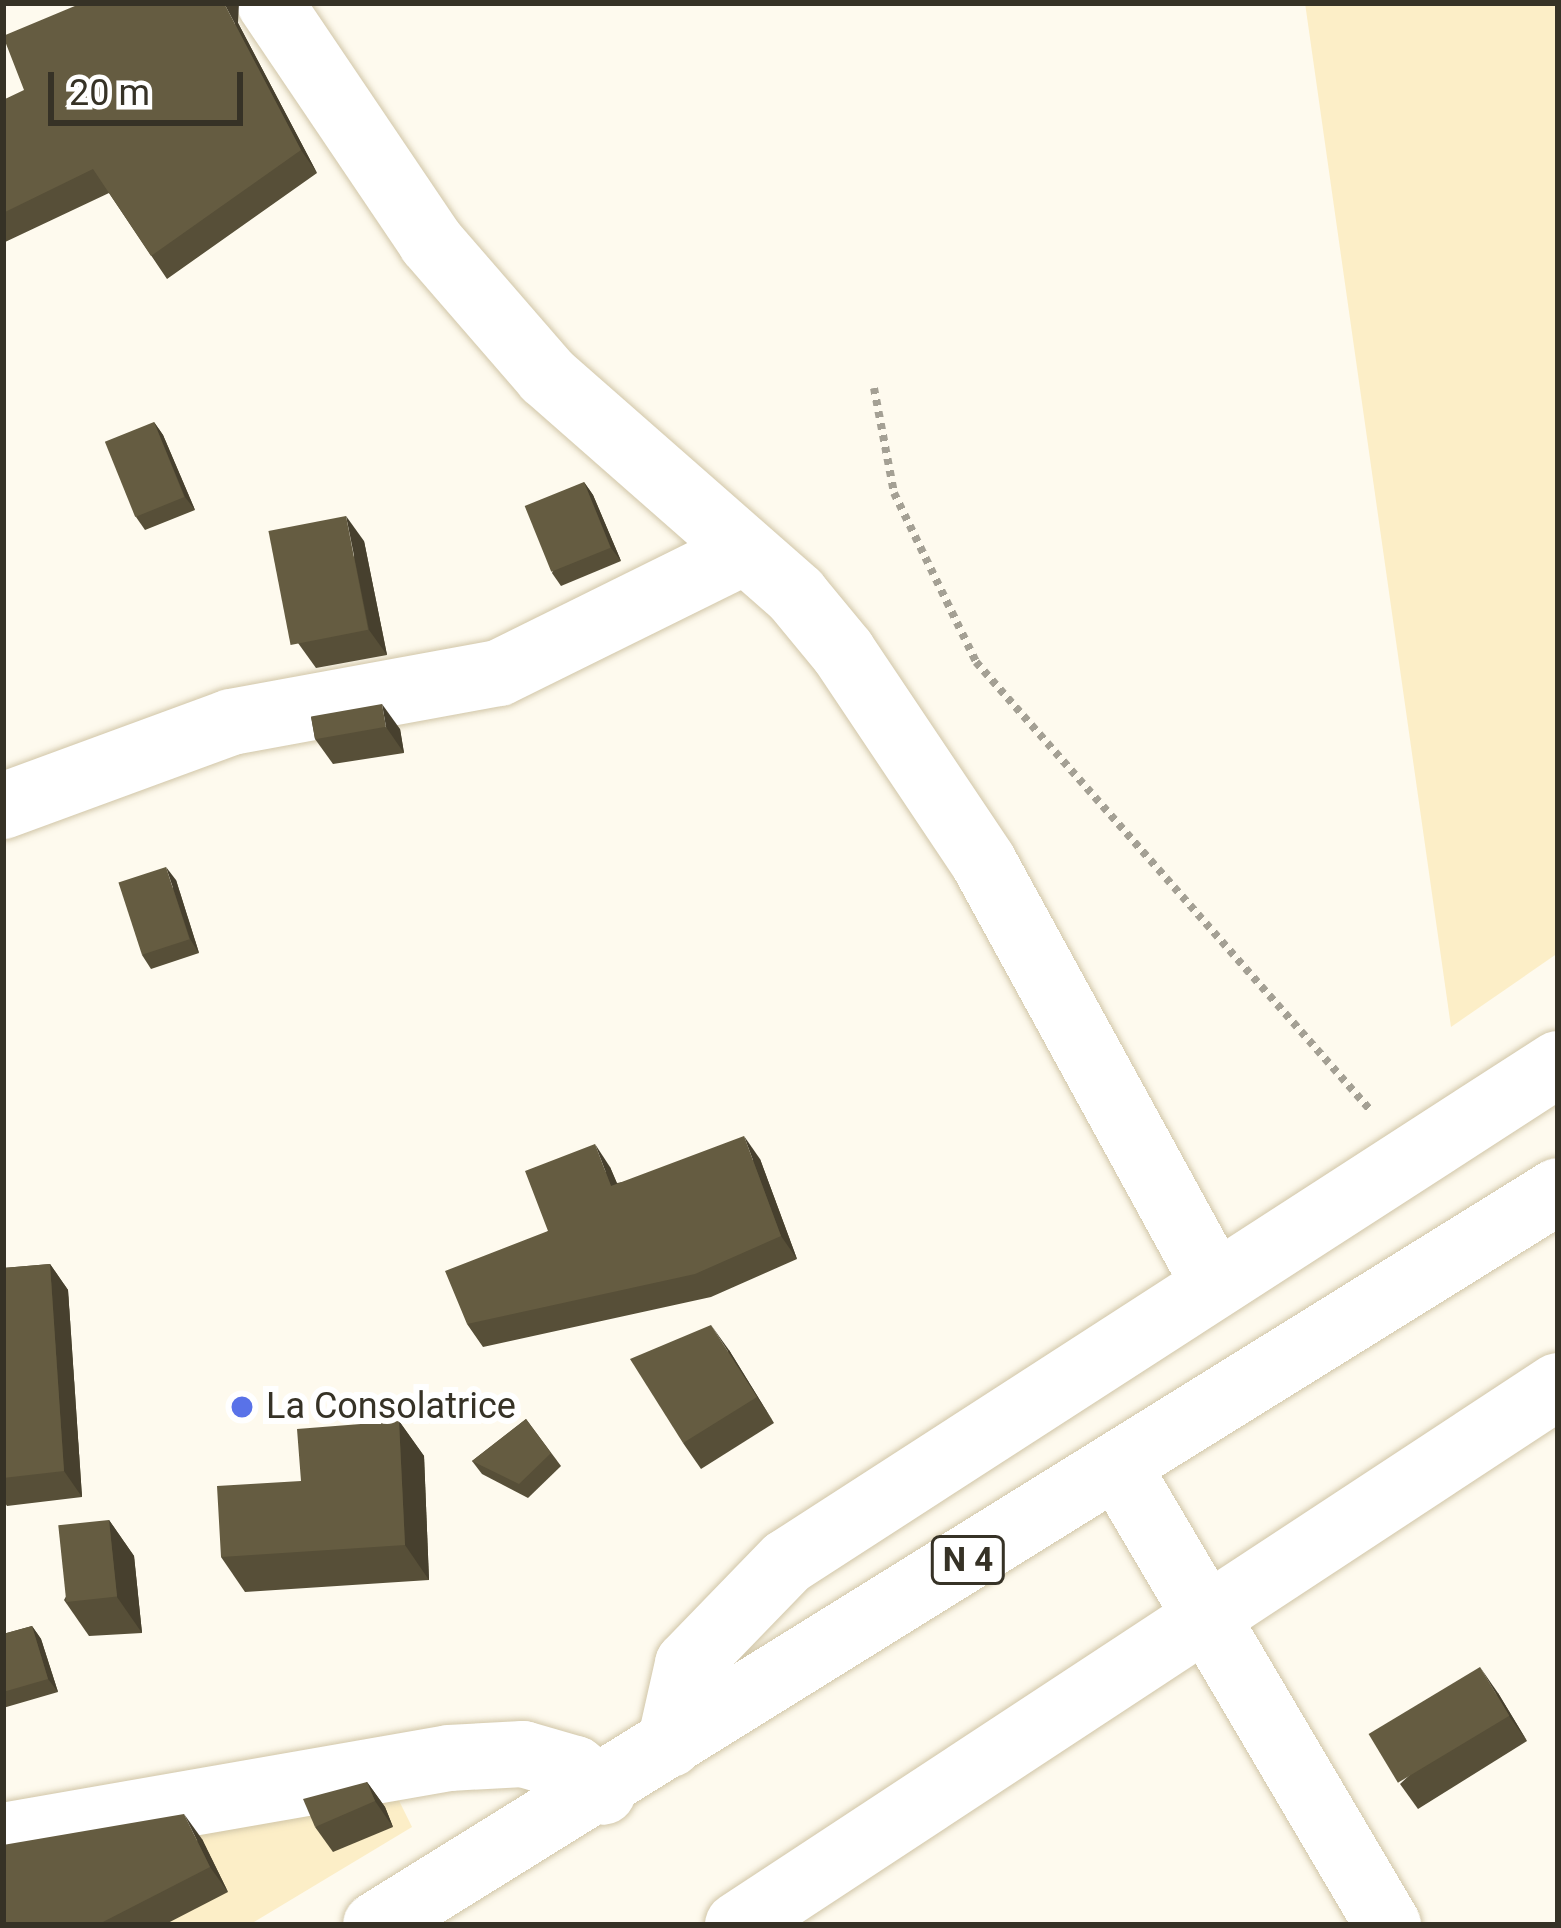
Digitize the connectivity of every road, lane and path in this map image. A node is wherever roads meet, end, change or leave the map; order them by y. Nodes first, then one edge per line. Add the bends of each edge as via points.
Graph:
1 (270, 3) edge
2 (874, 388) dead end
3 (744, 552) junction
4 (3, 806) edge
5 (1558, 1064) edge
6 (1402, 1157) junction
7 (1558, 1191) edge
8 (1212, 1279) junction
9 (1558, 1386) edge
10 (1118, 1467) junction
11 (1200, 1616) junction
12 (670, 1744) junction
13 (604, 1792) junction
14 (3, 1836) edge
15 (376, 1925) edge
16 (738, 1925) edge
17 (1388, 1925) edge

1 - 3 main road via 431,242 547,376
2 - 6 path via 894,493 976,662 1356,1089
3 - 4 main road via 499,673 231,722
3 - 8 main road via 843,652 984,862
5 - 6 main road
6 - 8 main road
7 - 10 main road, N 4
8 - 12 main road via 787,1562 688,1664 672,1699
9 - 11 main road
10 - 11 main road
10 - 12 main road, N 4
11 - 16 main road
11 - 17 main road
12 - 13 main road, N 4
13 - 14 main road via 575,1769 524,1754 449,1757
13 - 15 main road, N 4

